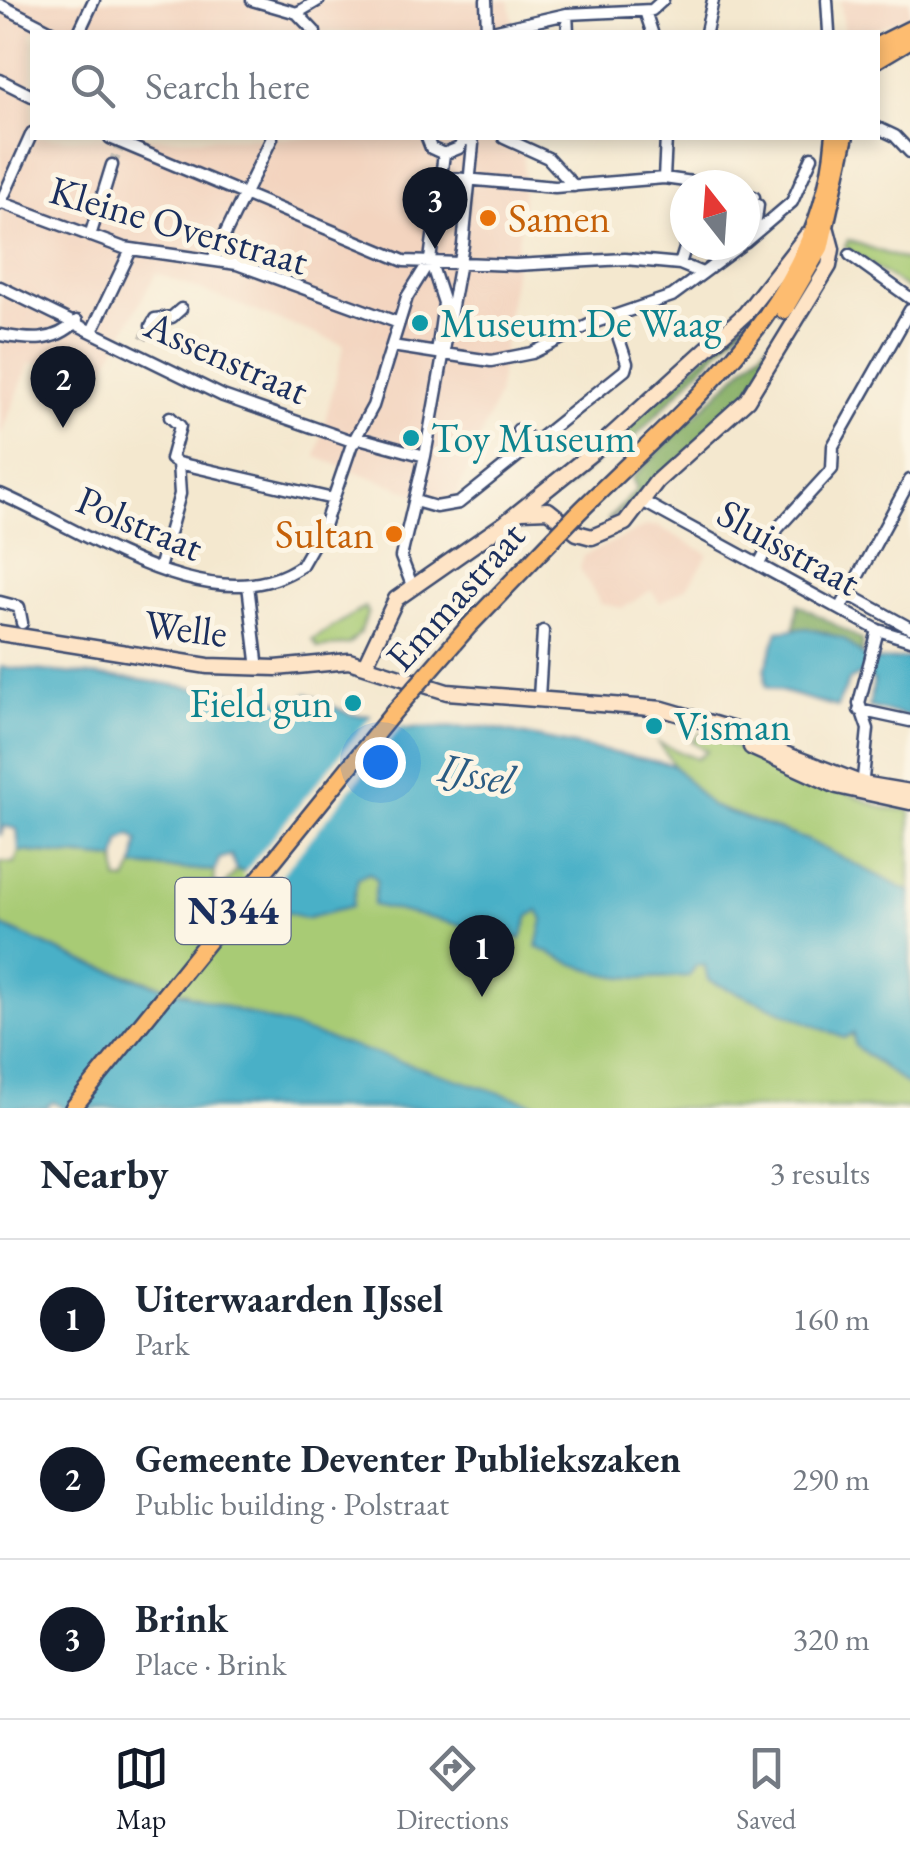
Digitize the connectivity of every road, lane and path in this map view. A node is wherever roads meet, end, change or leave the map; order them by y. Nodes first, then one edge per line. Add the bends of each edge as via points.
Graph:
1 (94, 0) edge
2 (252, 0) edge
3 (298, 0) edge
4 (319, 0) edge
5 (486, 0) edge
6 (663, 0) edge
7 (713, 0) edge
8 (827, 0) edge
9 (0, 5) edge
10 (639, 10) junction
11 (297, 14) junction
12 (567, 14) junction
13 (910, 29) edge
14 (49, 30) edge
15 (80, 30) edge
16 (313, 30) edge
17 (487, 30) edge
18 (496, 30) edge
19 (568, 30) edge
20 (651, 30) edge
21 (706, 30) edge
22 (829, 30) edge
23 (910, 40) edge
24 (880, 44) edge
25 (880, 58) edge
26 (0, 80) edge
27 (30, 95) edge
28 (880, 129) edge
29 (30, 137) edge
30 (116, 140) edge
31 (271, 140) edge
32 (428, 140) edge
33 (465, 140) edge
34 (468, 140) edge
35 (508, 140) edge
36 (666, 140) edge
37 (834, 140) edge
38 (844, 140) edge
39 (910, 152) edge
40 (444, 154) junction
41 (812, 156) dead end
42 (112, 165) tunnel mouth
43 (442, 177) junction
44 (664, 178) junction
45 (470, 179) junction
46 (670, 179) edge
47 (574, 186) junction
48 (243, 196) junction
49 (0, 203) edge
50 (823, 223) junction
51 (760, 229) edge
52 (90, 236) junction
53 (131, 250) junction
54 (826, 250) junction
55 (805, 255) junction
56 (850, 255) dead end
57 (213, 259) junction
58 (430, 260) junction
59 (458, 260) junction
60 (681, 260) edge
61 (720, 260) edge
62 (680, 264) junction
63 (702, 273) junction
64 (776, 277) junction
65 (796, 285) junction
66 (0, 287) edge
67 (910, 298) edge
68 (180, 308) dead end
69 (910, 310) edge
70 (612, 318) junction
71 (77, 321) junction
72 (399, 323) junction
73 (151, 326) tunnel mouth
74 (93, 329) junction
75 (0, 334) edge
76 (143, 339) tunnel mouth
77 (392, 346) junction
78 (136, 352) junction
79 (441, 354) junction
80 (170, 418) dead end
81 (518, 430) dead end
82 (357, 440) junction
83 (538, 444) junction
84 (425, 456) junction
85 (178, 462) junction
86 (910, 480) edge
87 (0, 494) edge
88 (541, 496) junction
89 (333, 498) junction
90 (642, 501) junction
91 (415, 502) junction
92 (521, 511) junction
93 (583, 534) junction
94 (759, 564) junction
95 (159, 569) junction
96 (248, 584) junction
97 (413, 588) junction
98 (848, 594) junction
99 (0, 602) edge
100 (840, 609) junction
101 (22, 623) dead end
102 (910, 628) edge
103 (878, 630) junction
104 (543, 631) dead end
105 (0, 633) edge
106 (910, 640) edge
107 (365, 665) junction
108 (258, 669) junction
109 (430, 691) junction
110 (539, 698) junction
111 (638, 706) junction
112 (860, 710) junction
113 (910, 722) edge
114 (862, 789) junction
115 (910, 792) edge
116 (910, 802) edge
117 (73, 1108) edge

1 - 15 street
2 - 11 street
3 - 11 street
4 - 11 street
5 - 17 street
6 - 10 street via 658,8
7 - 21 street
8 - 22 street
9 - 14 street
10 - 12 street
10 - 20 street
11 - 16 street
12 - 18 street
12 - 19 street
13 - 24 main road
23 - 25 main road
26 - 27 street
28 - 39 street
29 - 49 street
30 - 48 street
31 - 48 street
32 - 40 street
33 - 40 street
34 - 45 street
35 - 47 street via 548,158
36 - 44 street
37 - 50 main road, Emmastraat / N344
38 - 50 main road, Emmastraat / N344
40 - 43 street
41 - 51 street via 792,202
42 - 52 street
43 - 45 street
43 - 58 street
44 - 46 street
44 - 47 street
45 - 47 street
45 - 59 street
48 - 57 street
48 - 58 street via 389,257
49 - 52 street, Kleine Overstraat
50 - 54 main road, Emmastraat / N344
50 - 55 main road, Emmastraat / N344
50 - 64 street
52 - 53 street, Kleine Overstraat
53 - 57 street, Kleine Overstraat
53 - 74 street
54 - 55 street
54 - 65 main road, Emmastraat / N344
54 - 90 street, Emmastraat via 829,266 747,400
55 - 65 main road, Emmastraat / N344
56 - 67 street
57 - 72 street, Kleine Overstraat
58 - 59 street
58 - 72 street, Polstraat
58 - 79 street via 444,303
59 - 62 street
59 - 79 street
60 - 62 street
61 - 63 street
62 - 63 street
63 - 70 street via 656,304
64 - 65 street
64 - 88 street via 745,314
65 - 117 main road, Emmastraat / N344, bridge via 775,322 469,626
66 - 71 street, Assenstraat
68 - 73 street
69 - 94 street via 833,446 832,468 778,528
70 - 79 street via 510,359
70 - 83 street via 626,368
71 - 74 street, Assenstraat
71 - 75 street via 38,341
72 - 77 street, Polstraat
74 - 78 street, Assenstraat
76 - 78 street
77 - 79 street
77 - 82 street, Polstraat
78 - 82 street, Assenstraat via 222,396
79 - 84 street
80 - 85 street via 180,426 170,460
81 - 83 street
82 - 84 street, Assenstraat
82 - 89 street, Polstraat
83 - 91 street via 460,504
84 - 91 street
85 - 89 street
85 - 95 street via 180,494
86 - 98 street
87 - 95 street, Polstraat
88 - 92 street
88 - 93 street, Emmastraat
89 - 96 street, Polstraat via 301,566
90 - 93 street, Emmastraat via 619,527
90 - 94 street, Sluisstraat
91 - 97 street via 402,558
92 - 93 street, Emmastraat via 548,510
92 - 97 street
94 - 100 street, Sluisstraat
95 - 96 street, Polstraat via 202,584
96 - 108 street
97 - 107 street via 391,604
98 - 100 street
98 - 102 street, Sluisstraat
99 - 101 street via 20,606
100 - 103 street, Sluisstraat
103 - 106 street, Sluisstraat
103 - 112 street
104 - 110 street
105 - 108 street, Welle via 178,664
107 - 108 street, Welle
107 - 109 street, Welle
109 - 110 street
109 - 111 street via 486,705
110 - 111 street
111 - 114 street via 722,726 768,758
112 - 113 street
112 - 114 street via 868,729
114 - 115 street
114 - 116 street

